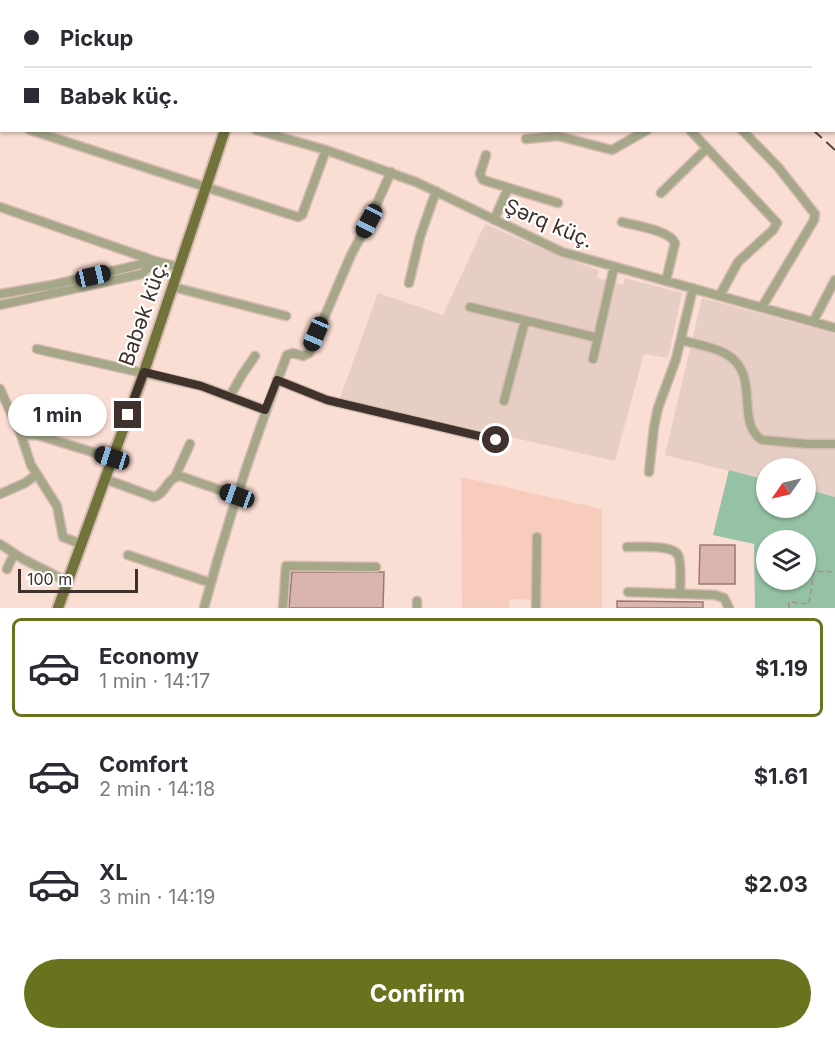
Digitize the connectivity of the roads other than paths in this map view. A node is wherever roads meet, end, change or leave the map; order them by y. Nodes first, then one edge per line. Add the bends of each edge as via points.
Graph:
1 (36, 132) edge
2 (224, 132) edge
3 (263, 132) edge
4 (644, 132) edge
5 (692, 132) edge
6 (744, 132) edge
7 (526, 139) dead end
8 (707, 148) junction
9 (326, 150) junction
10 (486, 155) dead end
11 (391, 172) junction
12 (206, 188) junction
13 (508, 188) junction
14 (436, 191) junction
15 (661, 193) dead end
16 (558, 203) dead end
17 (0, 207) edge
18 (494, 220) junction
19 (622, 222) dead end
20 (151, 260) junction
21 (179, 267) junction
22 (614, 267) junction
23 (835, 280) edge
24 (666, 281) junction
25 (409, 283) dead end
26 (173, 286) junction
27 (693, 288) junction
28 (0, 294) edge
29 (720, 295) junction
30 (0, 305) edge
31 (470, 307) dead end
32 (762, 307) junction
33 (286, 316) dead end
34 (525, 321) junction
35 (813, 322) junction
36 (835, 328) edge
37 (598, 339) junction
38 (681, 340) junction
39 (37, 349) dead end
40 (255, 356) dead end
41 (593, 359) dead end
42 (144, 372) junction
43 (277, 380) junction
44 (0, 389) edge
45 (230, 396) junction
46 (504, 401) dead end
47 (4, 405) edge
48 (265, 410) junction
49 (21, 435) junction
50 (496, 440) dead end
51 (190, 444) dead end
52 (835, 444) edge
53 (112, 458) junction
54 (649, 472) dead end
55 (36, 475) junction
56 (175, 477) junction
57 (105, 479) junction
58 (0, 494) edge
59 (237, 496) junction
60 (537, 537) dead end
61 (0, 544) edge
62 (81, 544) junction
63 (627, 547) dead end
64 (14, 554) junction
65 (128, 555) dead end
66 (376, 567) dead end
67 (7, 568) dead end
68 (68, 582) junction
69 (211, 583) junction
70 (628, 592) dead end
71 (680, 594) junction
72 (58, 608) edge
73 (204, 608) edge
74 (283, 608) edge
75 (536, 608) edge
76 (729, 608) edge

1 - 12 street
2 - 12 main road, Babək küç.
3 - 9 street, Şərq küç.
4 - 7 street via 612,150 558,136
5 - 8 street
6 - 32 street via 815,214
8 - 15 street
8 - 29 street via 777,223 738,262
9 - 11 street, Şərq küç.
9 - 12 street via 301,216
10 - 13 street via 480,177
11 - 14 street, Şərq küç.
11 - 43 street via 309,353 287,355
12 - 21 main road, Babək küç.
13 - 16 street
13 - 18 street
14 - 18 street, Şərq küç.
14 - 25 street
17 - 20 street
18 - 22 street, Şərq küç. via 562,252
19 - 24 street via 666,234 674,240
20 - 21 street
20 - 28 street
20 - 30 street via 142,274
21 - 26 main road, Babək küç.
22 - 24 street, Şərq küç.
22 - 37 street
23 - 35 street
24 - 27 street, Şərq küç.
26 - 33 street
26 - 42 main road, Babək küç.
27 - 29 street, Şərq küç.
27 - 38 street
29 - 32 street, Şərq küç.
31 - 34 street
32 - 35 street, Şərq küç.
34 - 37 street
34 - 46 street
35 - 36 street, Şərq küç.
37 - 41 street
38 - 52 street via 725,353 738,364 747,386 749,422 762,440
38 - 54 street via 658,408
39 - 42 street
40 - 45 street
42 - 45 street
42 - 53 main road, Babək küç.
43 - 48 street
43 - 50 street via 327,400
44 - 47 street
45 - 48 street
47 - 49 street
48 - 59 street
49 - 53 street via 37,435
49 - 55 street
51 - 56 street
53 - 57 main road, Babək küç.
55 - 58 street
55 - 62 street via 57,506 63,537
56 - 57 street via 162,494 154,497
56 - 59 street
57 - 62 main road, Babək küç.
59 - 69 street
60 - 75 street
61 - 64 street
62 - 68 main road, Babək küç.
63 - 71 street via 669,548 676,552 680,558
64 - 67 street
64 - 68 street
65 - 69 street
66 - 74 street via 286,566
68 - 72 main road, Babək küç.
69 - 73 street
70 - 71 street
71 - 76 street via 721,597

